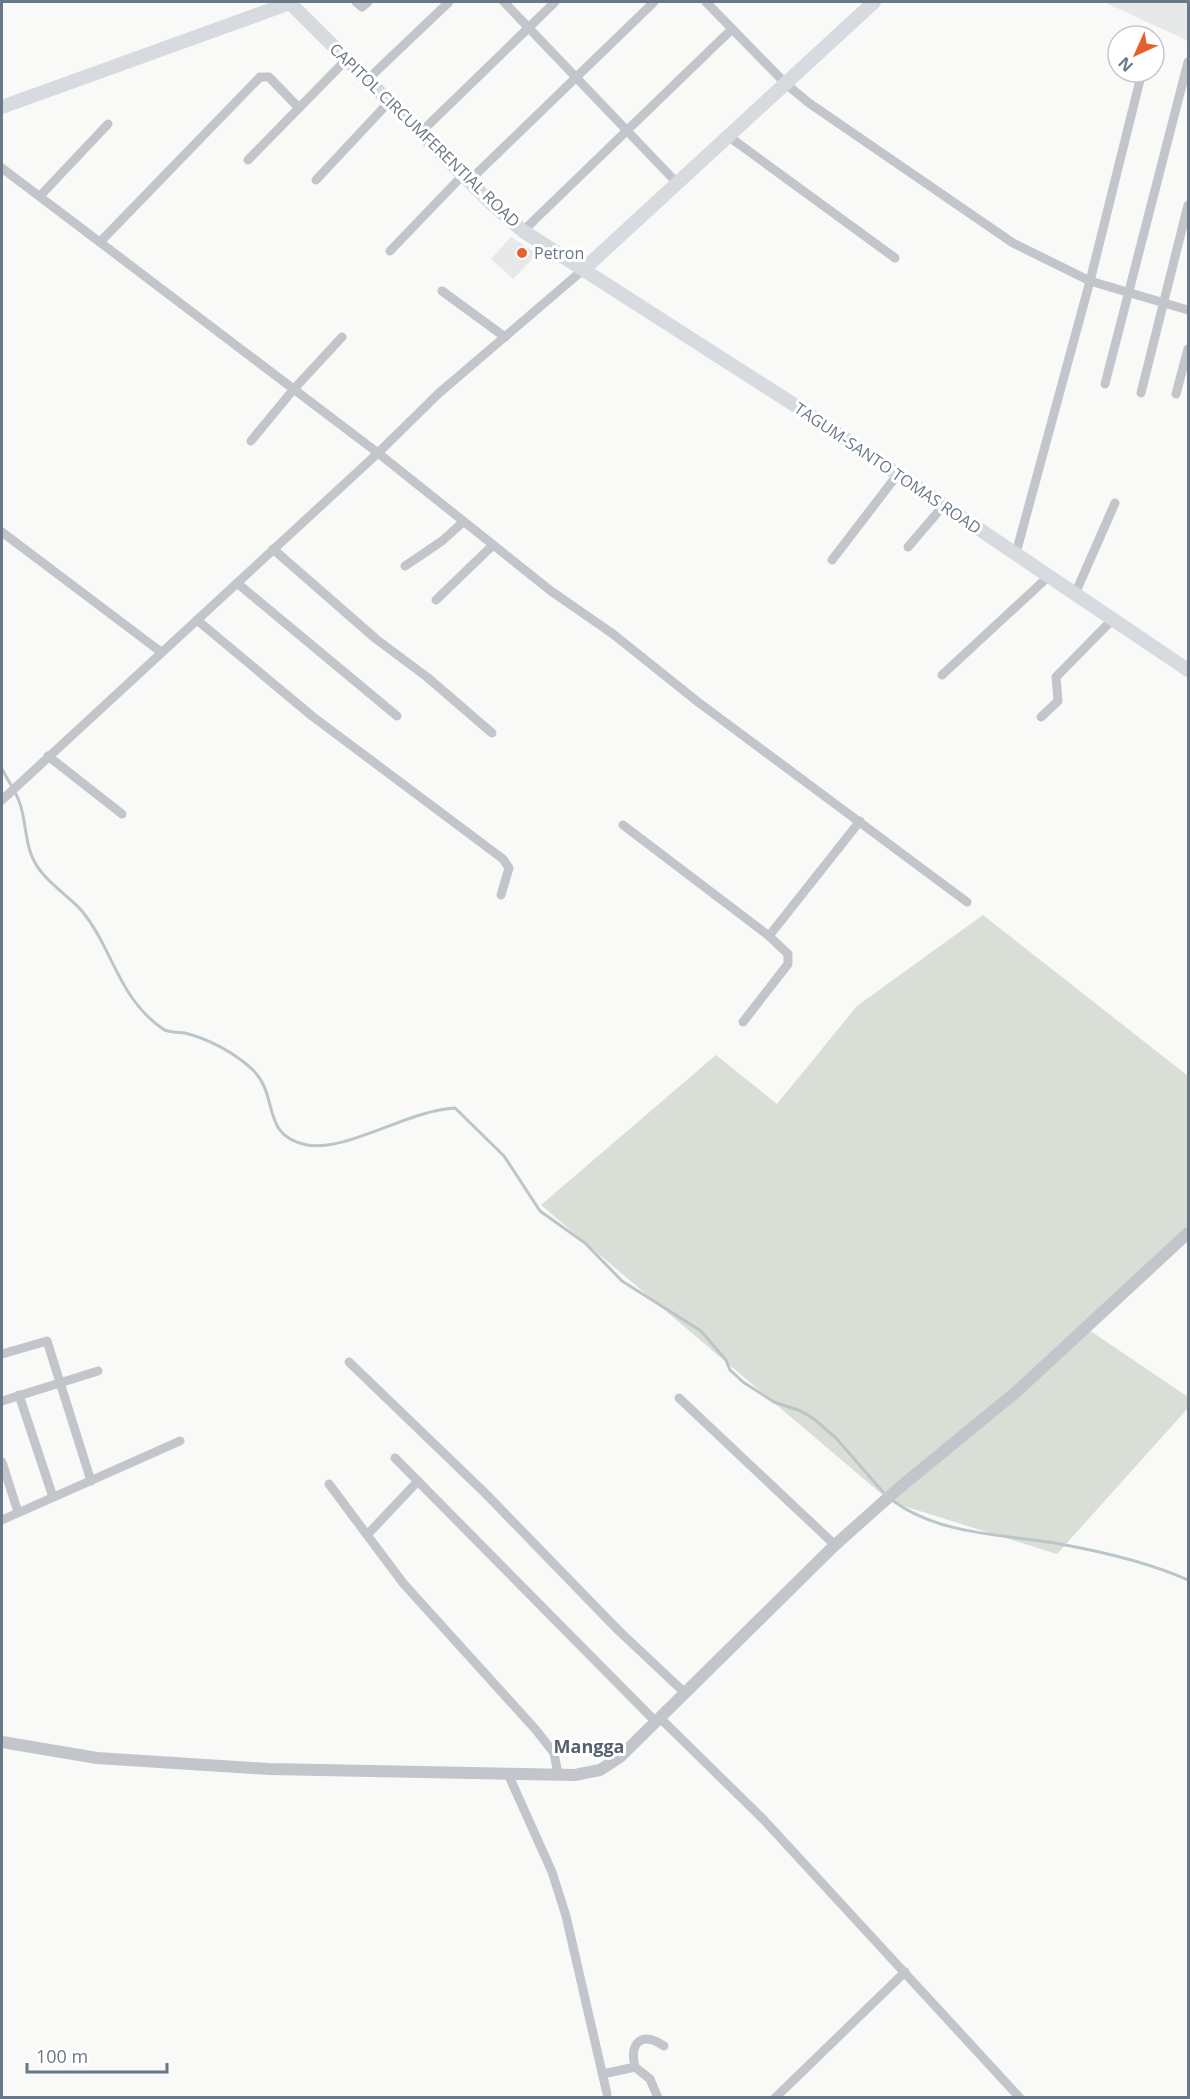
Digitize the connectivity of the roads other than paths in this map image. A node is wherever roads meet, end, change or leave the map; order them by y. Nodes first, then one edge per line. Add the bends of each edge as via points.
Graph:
1 (289, 2) edge
2 (356, 2) edge
3 (368, 2) edge
4 (449, 2) edge
5 (504, 2) edge
6 (555, 2) edge
7 (654, 2) edge
8 (706, 2) edge
9 (874, 2) edge
10 (528, 27) junction
11 (732, 29) junction
12 (346, 60) junction
13 (1188, 62) edge
14 (1187, 76) edge
15 (576, 77) junction
16 (368, 80) junction
17 (786, 84) junction
18 (1139, 84) edge
19 (389, 102) junction
20 (2, 107) edge
21 (300, 108) junction
22 (108, 124) dead end
23 (627, 130) junction
24 (420, 133) junction
25 (728, 136) junction
26 (248, 160) dead end
27 (2, 168) edge
28 (466, 178) junction
29 (316, 180) dead end
30 (677, 183) junction
31 (40, 196) junction
32 (1188, 205) edge
33 (523, 231) junction
34 (100, 242) junction
35 (390, 251) dead end
36 (895, 258) dead end
37 (584, 269) junction
38 (1090, 281) junction
39 (442, 291) dead end
40 (1128, 293) junction
41 (1164, 303) junction
42 (1188, 310) edge
43 (342, 337) dead end
44 (505, 337) junction
45 (1188, 349) edge
46 (1105, 384) dead end
47 (293, 390) junction
48 (1141, 393) dead end
49 (1176, 394) dead end
50 (251, 441) dead end
51 (378, 453) junction
52 (898, 474) junction
53 (1115, 503) dead end
54 (945, 505) junction
55 (463, 522) junction
56 (2, 532) edge
57 (493, 545) junction
58 (908, 547) dead end
59 (273, 549) junction
60 (1016, 554) junction
61 (832, 560) dead end
62 (405, 566) dead end
63 (1049, 576) junction
64 (237, 583) junction
65 (1075, 594) junction
66 (436, 600) dead end
67 (1113, 619) junction
68 (197, 620) junction
69 (161, 652) junction
70 (1188, 670) edge
71 (942, 675) dead end
72 (397, 716) dead end
73 (1041, 717) dead end
74 (492, 733) dead end
75 (48, 756) junction
76 (3, 798) edge
77 (122, 814) dead end
78 (860, 820) junction
79 (623, 825) dead end
80 (501, 895) dead end
81 (967, 902) dead end
82 (769, 936) junction
83 (743, 1022) dead end
84 (1188, 1233) edge
85 (2, 1354) edge
86 (349, 1362) dead end
87 (98, 1371) dead end
88 (60, 1382) junction
89 (19, 1395) junction
90 (679, 1398) dead end
91 (2, 1401) edge
92 (180, 1441) dead end
93 (395, 1458) dead end
94 (2, 1462) edge
95 (91, 1480) junction
96 (418, 1481) junction
97 (329, 1484) dead end
98 (53, 1497) junction
99 (18, 1512) junction
100 (2, 1520) edge
101 (367, 1535) junction
102 (835, 1545) junction
103 (685, 1693) junction
104 (658, 1720) junction
105 (2, 1742) edge
106 (508, 1774) junction
107 (558, 1774) junction
108 (905, 1972) junction
109 (664, 2046) dead end
110 (635, 2067) junction
111 (603, 2074) junction
112 (607, 2094) dead end
113 (658, 2097) edge
114 (776, 2097) edge
115 (1020, 2097) edge

1 - 12 main road, CAPITOL CIRCUMFERENTIAL ROAD
1 - 20 main road, CAPITOL CIRCUMFERENTIAL ROAD
2 - 3 street via 362,7
4 - 16 street
5 - 10 street
6 - 10 street
7 - 15 street
8 - 11 street
9 - 17 main road
10 - 15 street
10 - 24 street
11 - 17 street
11 - 23 street
12 - 16 main road, CAPITOL CIRCUMFERENTIAL ROAD
12 - 21 street
13 - 14 street
14 - 40 street
15 - 23 street
15 - 28 street
16 - 19 main road, CAPITOL CIRCUMFERENTIAL ROAD
17 - 25 main road
17 - 38 street via 1013,243
18 - 38 street
19 - 24 main road, CAPITOL CIRCUMFERENTIAL ROAD
19 - 29 street
21 - 26 street
21 - 34 street via 269,77 260,77
22 - 31 street
23 - 30 street
23 - 33 street
24 - 28 main road, CAPITOL CIRCUMFERENTIAL ROAD
25 - 30 main road
25 - 36 street
27 - 31 street
28 - 33 main road, CAPITOL CIRCUMFERENTIAL ROAD
28 - 35 street
30 - 37 main road
31 - 34 street
32 - 41 street
33 - 37 main road, CAPITOL CIRCUMFERENTIAL ROAD
34 - 47 street
37 - 44 street
37 - 52 main road, TAGUM-SANTO TOMAS ROAD
38 - 40 street
38 - 60 street
39 - 44 street
40 - 41 street
40 - 46 street
41 - 42 street
41 - 48 street
43 - 47 street
44 - 51 street via 438,394
45 - 49 street
47 - 50 street
47 - 51 street
51 - 55 street
51 - 59 street
52 - 54 main road, TAGUM-SANTO TOMAS ROAD
52 - 61 street
53 - 65 street
54 - 58 street
54 - 60 main road, TAGUM-SANTO TOMAS ROAD
55 - 57 street
55 - 62 street via 442,542
56 - 69 street
57 - 66 street
57 - 78 street
59 - 64 street
59 - 74 street
60 - 63 main road, TAGUM-SANTO TOMAS ROAD
63 - 65 main road, TAGUM-SANTO TOMAS ROAD
63 - 71 street
64 - 68 street
64 - 72 street
65 - 67 main road, TAGUM-SANTO TOMAS ROAD
67 - 70 main road, TAGUM-SANTO TOMAS ROAD
67 - 73 street via 1056,677 1058,701
68 - 69 street
68 - 80 street via 312,716 502,859 509,868
69 - 75 street
75 - 76 street
75 - 77 street
78 - 81 street
78 - 82 street
79 - 82 street
82 - 83 street via 788,954 788,964
84 - 102 street via 1023,1386
85 - 88 street via 46,1341
86 - 103 street
87 - 88 street
88 - 89 street
88 - 95 street
89 - 91 street
89 - 98 street
90 - 102 street
92 - 95 street
93 - 96 street
94 - 99 street
95 - 98 street
96 - 101 street
96 - 104 street
97 - 101 street
98 - 99 street
99 - 100 street
101 - 107 street via 403,1583 536,1730 554,1753
102 - 103 street
103 - 104 street
104 - 107 street via 620,1757 600,1770
104 - 108 street via 763,1819
105 - 106 street via 108,1759 269,1769
106 - 107 street
106 - 111 street via 559,1894
108 - 114 street
108 - 115 street
109 - 110 street via 651,2039 639,2042 633,2052
110 - 111 street
110 - 113 street via 650,2079
111 - 112 street

